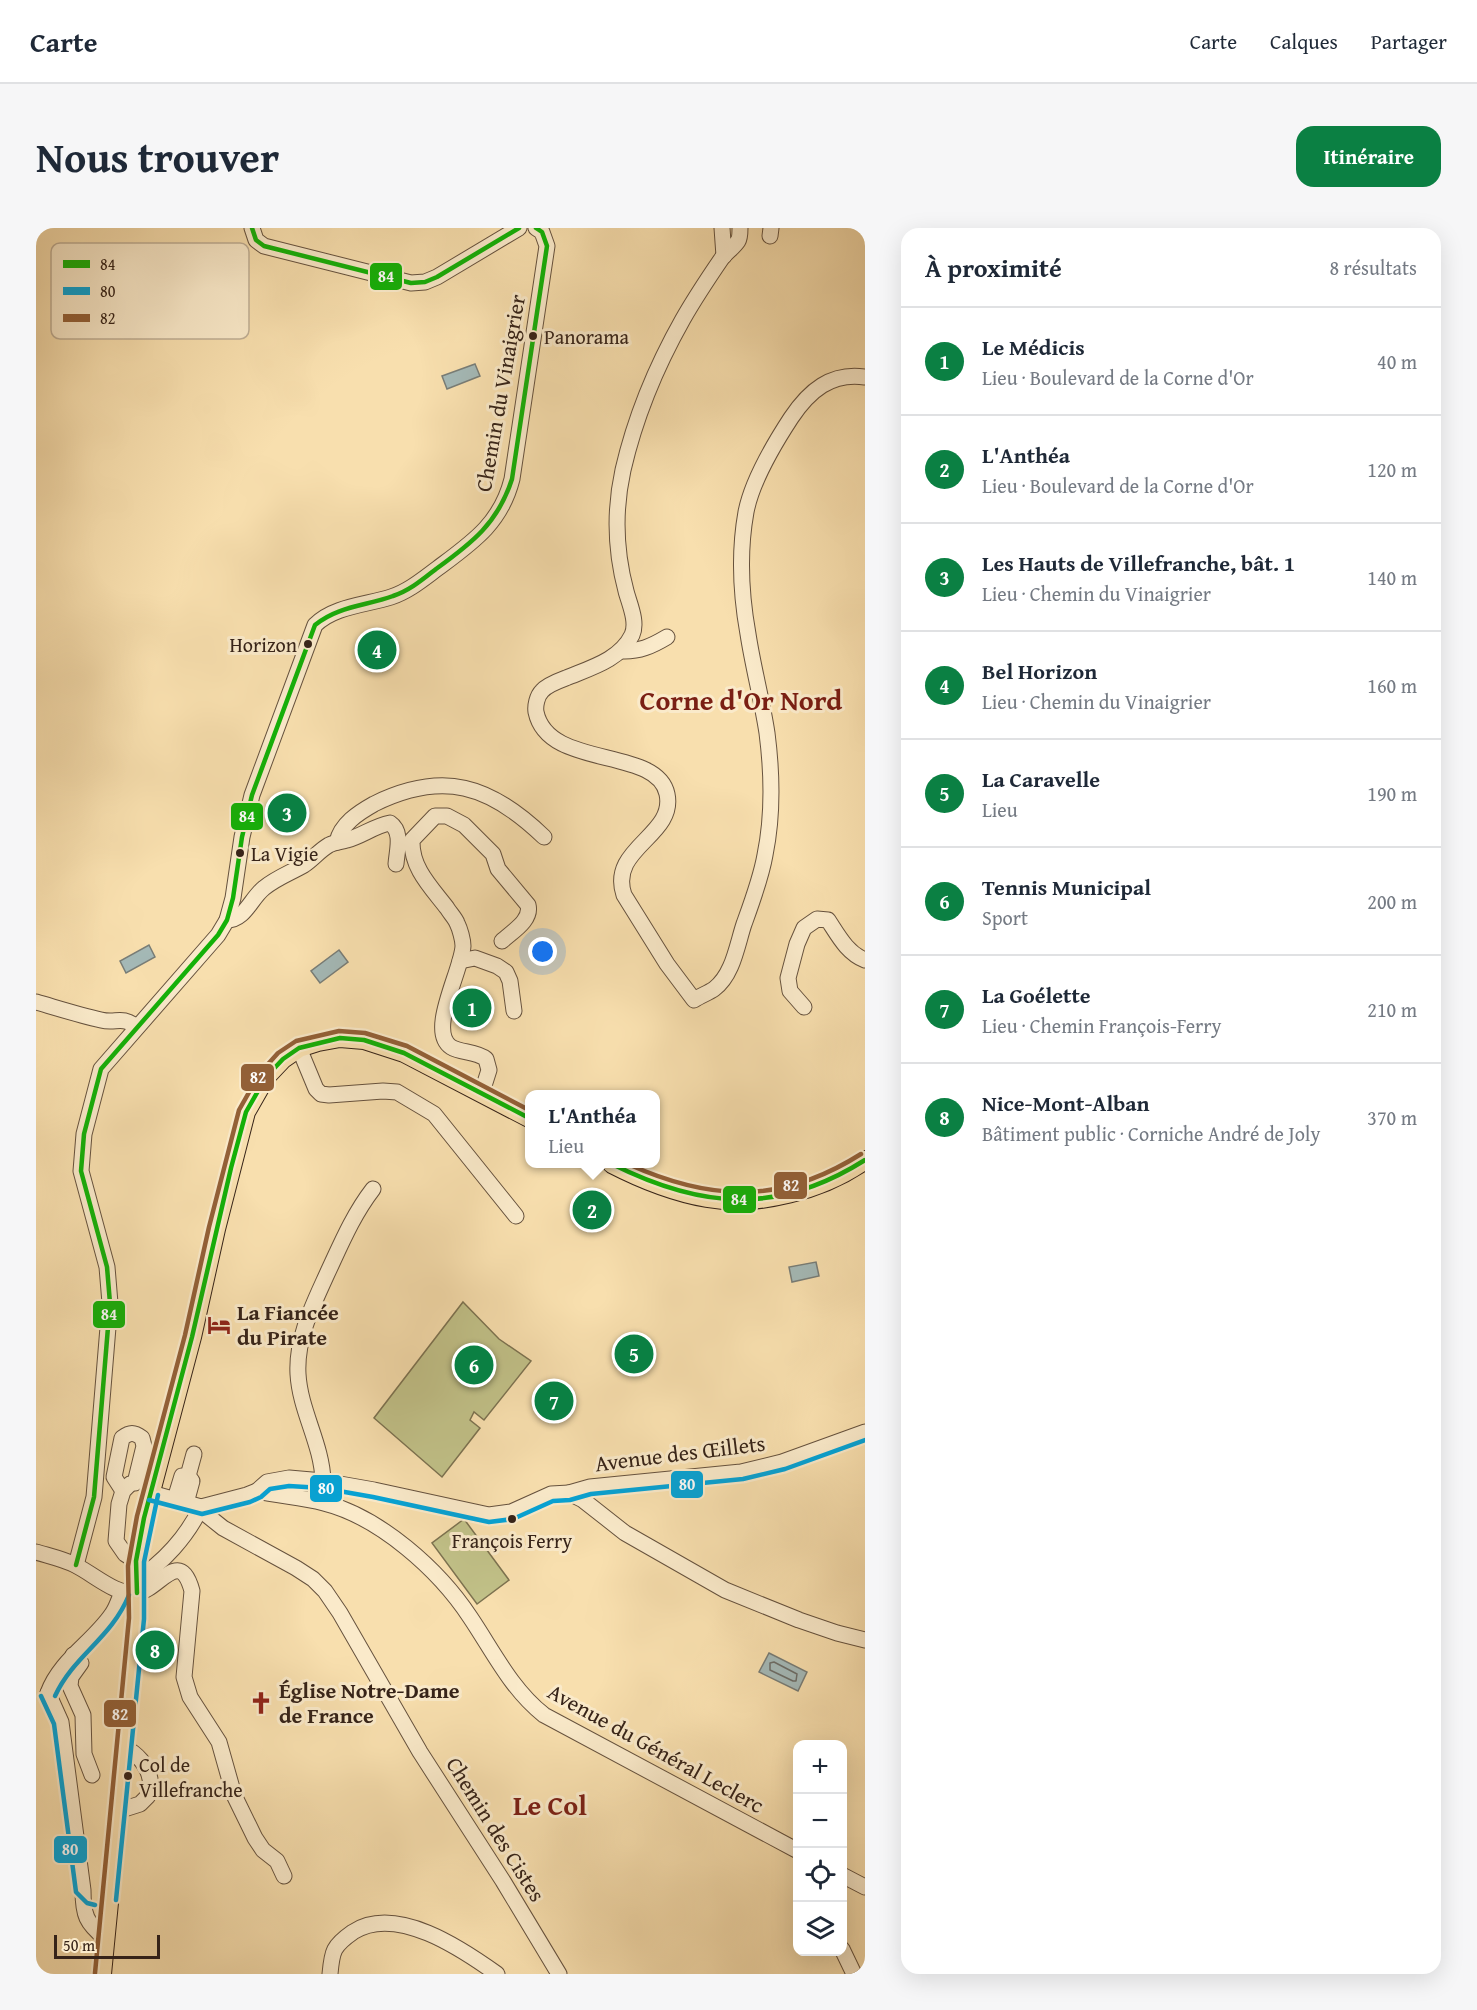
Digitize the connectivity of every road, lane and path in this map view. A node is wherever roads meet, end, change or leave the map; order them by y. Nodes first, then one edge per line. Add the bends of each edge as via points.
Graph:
1 (252, 228) edge
2 (519, 228) edge
3 (536, 228) edge
4 (722, 228) edge
5 (731, 228) edge
6 (740, 228) edge
7 (724, 256) junction
8 (865, 377) edge
9 (667, 637) dead end
10 (621, 651) junction
11 (544, 837) dead end
12 (337, 842) junction
13 (396, 864) dead end
14 (228, 920) junction
15 (502, 941) dead end
16 (865, 960) edge
17 (460, 961) junction
18 (36, 1002) edge
19 (804, 1007) dead end
20 (514, 1011) dead end
21 (137, 1027) junction
22 (299, 1048) junction
23 (482, 1092) junction
24 (525, 1116) edge
25 (865, 1160) edge
26 (620, 1168) edge
27 (373, 1189) dead end
28 (516, 1216) dead end
29 (865, 1432) edge
30 (194, 1454) dead end
31 (323, 1481) junction
32 (152, 1487) junction
33 (257, 1491) junction
34 (569, 1493) junction
35 (188, 1503) junction
36 (36, 1552) edge
37 (136, 1561) junction
38 (76, 1565) junction
39 (131, 1588) junction
40 (865, 1640) edge
41 (73, 1655) junction
42 (42, 1694) edge
43 (125, 1748) junction
44 (92, 1775) dead end
45 (150, 1779) dead end
46 (148, 1796) dead end
47 (118, 1811) junction
48 (793, 1848) edge
49 (284, 1876) dead end
50 (847, 1877) edge
51 (865, 1887) edge
52 (83, 1890) junction
53 (110, 1899) junction
54 (106, 1938) junction
55 (841, 1956) edge
56 (845, 1956) edge
57 (102, 1974) edge
58 (330, 1974) edge
59 (497, 1974) edge
60 (559, 1974) edge
61 (839, 1974) edge
62 (854, 1974) edge

1 - 2 street via 256,240 264,246 411,283 437,277
3 - 14 street, Chemin du Vinaigrier via 542,232 547,246 512,479 503,505 473,542 414,586 394,596 330,614 315,625 252,795
4 - 7 street
5 - 7 street
6 - 7 street via 738,240
7 - 10 street via 683,319 660,365 623,471 615,526 619,566 634,618 633,633
8 - 10 street via 833,379 802,404 780,434 746,510 743,600 770,763 769,825 754,896 727,975 715,989 694,1000 667,964 621,886 626,862 664,819 668,805 666,790 657,777 642,768 562,745 540,724 536,710 542,690
9 - 10 street via 653,646
11 - 12 street via 496,798 430,785 393,796 353,817 339,832
12 - 13 street via 390,823 398,833
12 - 14 street via 276,878 240,916
14 - 21 street, Chemin du Vinaigrier
15 - 17 street via 525,920 528,905 498,869 493,854 464,825 447,816 435,816 412,840 412,850 418,871 457,922 463,944
16 - 19 street via 842,942 828,920 817,919 804,928 788,978 790,991
17 - 20 street via 475,958 506,972
17 - 23 street via 442,1020 443,1038 451,1047 486,1059 489,1070
18 - 21 street via 104,1021 120,1019
21 - 38 street, Chemin du Vinaigrier via 101,1069 81,1155 84,1186 107,1267 110,1304 94,1497
22 - 23 main road via 340,1038 364,1040 404,1053
22 - 28 street via 321,1094 397,1092 434,1114
22 - 32 main road via 266,1077 246,1112
23 - 24 main road
25 - 26 main road via 812,1187 737,1200 670,1189
27 - 31 street via 347,1230 310,1312 300,1349 298,1374 323,1465
29 - 34 street, Avenue des Œillets via 782,1462 741,1472 590,1486
30 - 35 street via 188,1476 192,1481
31 - 33 street, Avenue des Œillets via 276,1479
31 - 34 street, Avenue des Œillets via 489,1515 511,1512 551,1494
32 - 35 street, Avenue du Général Leclerc
32 - 37 main road
32 - 37 street via 129,1487 120,1504 116,1541
33 - 35 street, Avenue du Général Leclerc
33 - 48 street, Avenue du Général Leclerc via 326,1503 371,1523 440,1580 468,1614 510,1681 544,1715
34 - 40 street via 625,1533 725,1590 799,1620
35 - 39 street via 193,1526
35 - 60 street, Chemin des Cistes via 296,1568 324,1591
36 - 38 street
37 - 39 main road
38 - 39 street
39 - 41 street
39 - 43 main road via 137,1618
39 - 49 street via 149,1590 169,1572 176,1571 189,1579 192,1591 184,1677 190,1697 219,1742 234,1795 255,1838 277,1861
41 - 42 street
41 - 44 street via 81,1663 70,1686 83,1715 84,1754
42 - 52 street via 61,1722
43 - 45 street via 134,1752
43 - 47 main road
46 - 47 street via 140,1804
47 - 53 main road
50 - 51 street
52 - 53 street via 91,1897
52 - 54 street via 86,1917
53 - 54 main road
54 - 57 main road
55 - 61 street
56 - 62 street
58 - 59 street via 333,1950 362,1927 405,1924

